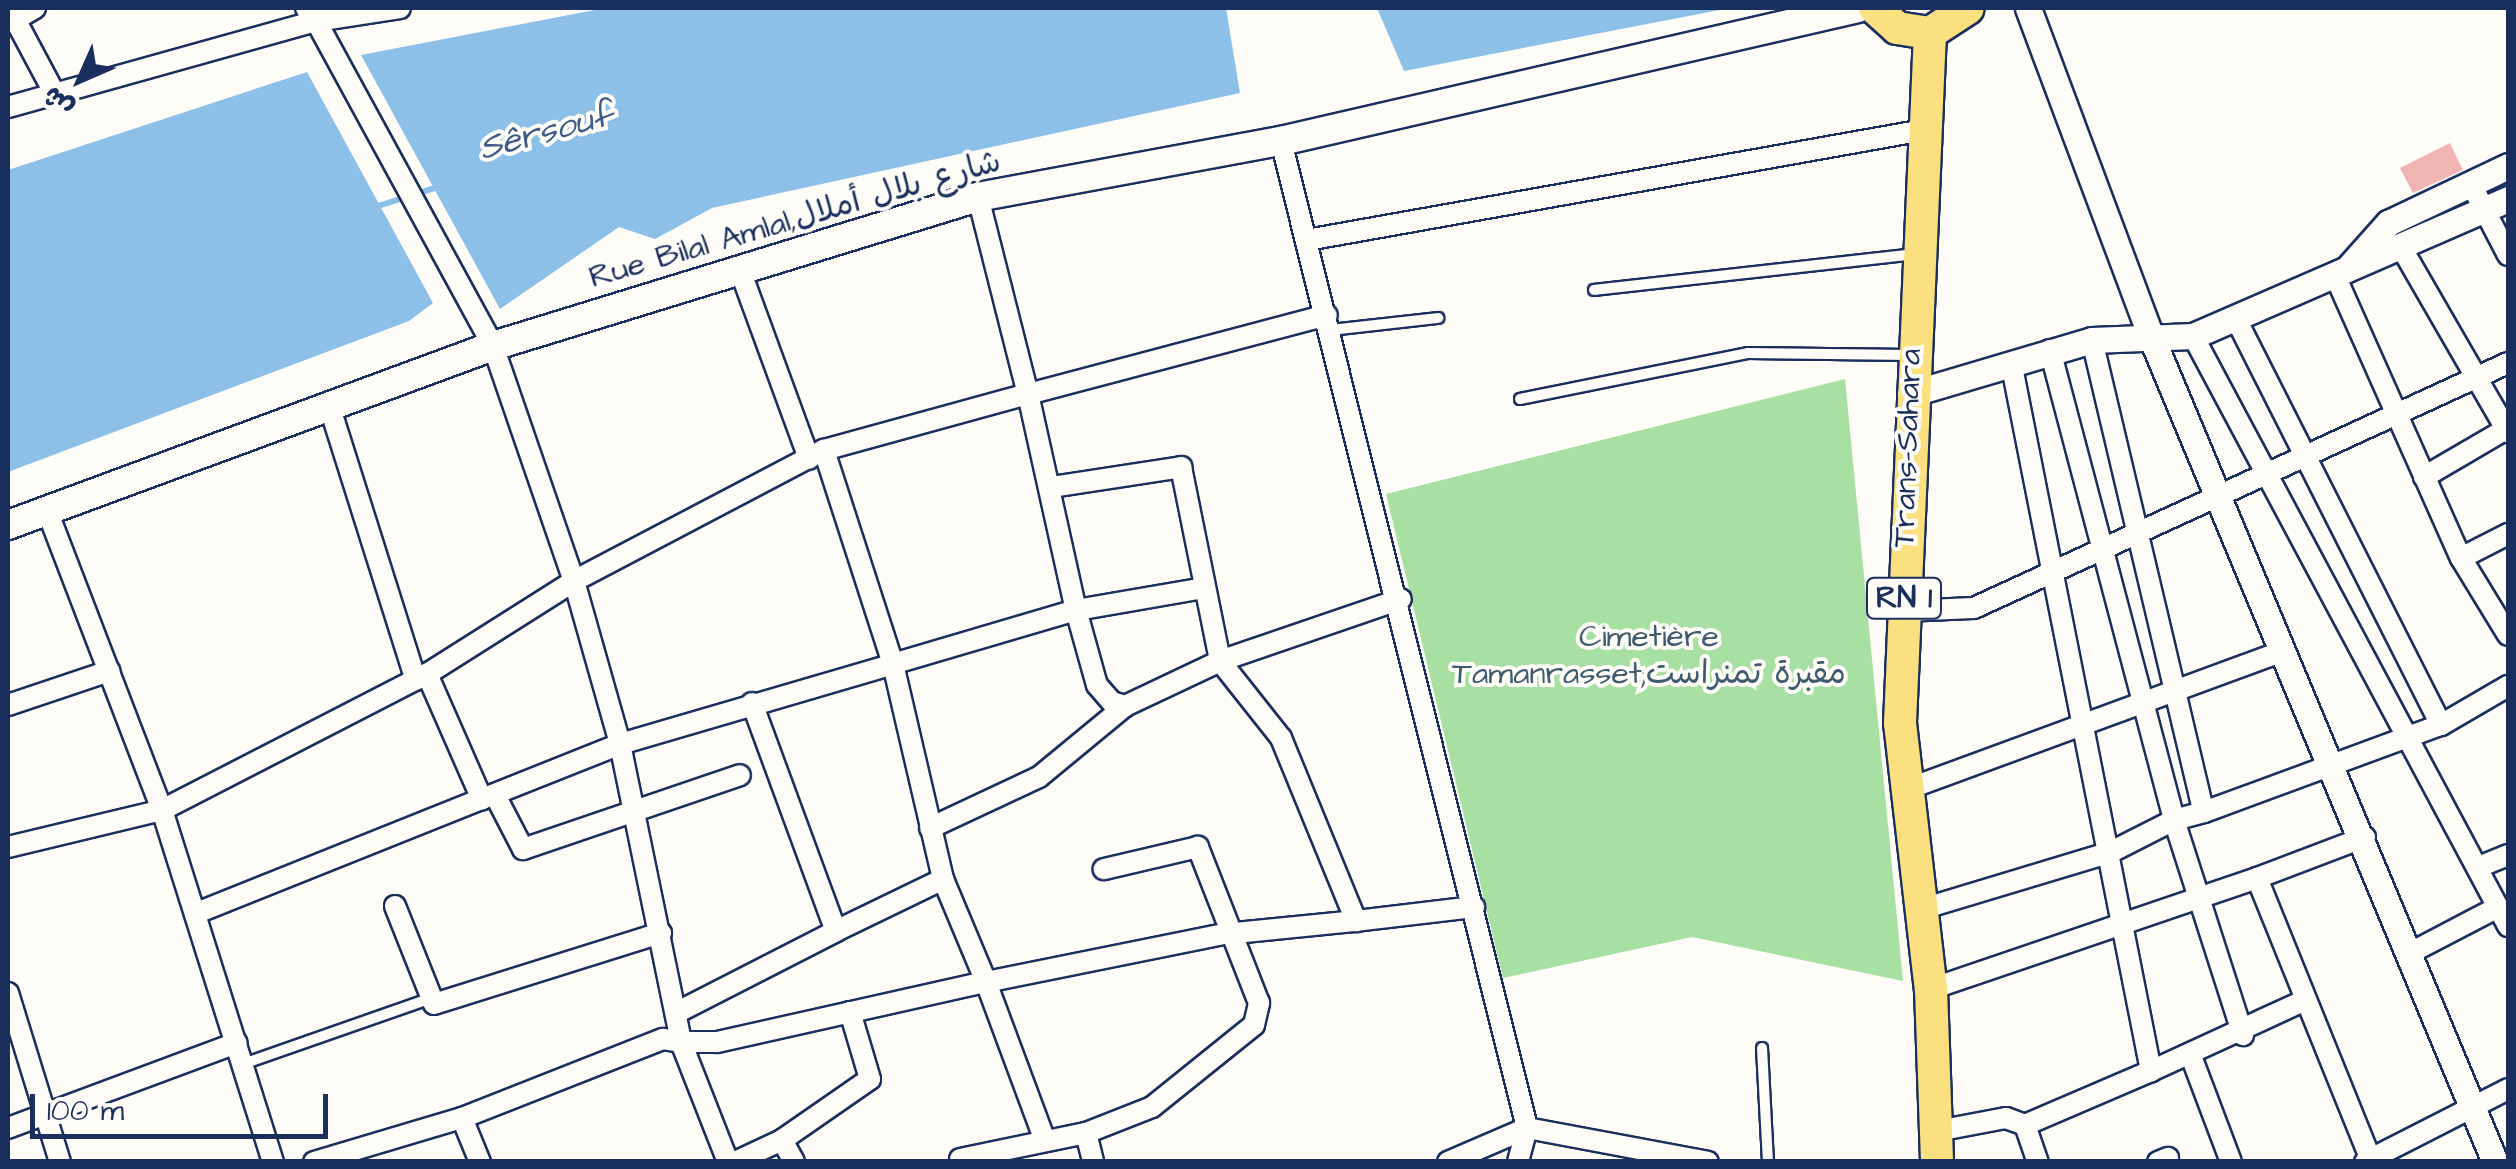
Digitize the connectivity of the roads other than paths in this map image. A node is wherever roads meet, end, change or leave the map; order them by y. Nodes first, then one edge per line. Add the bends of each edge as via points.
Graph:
1 (35, 8) edge
2 (400, 8) edge
3 (1858, 8) edge
4 (1875, 8) edge
5 (2028, 8) edge
6 (1968, 11) edge
7 (13, 13) edge
8 (311, 14) edge
9 (1930, 33) junction
10 (55, 94) junction
11 (8, 107) edge
12 (1924, 130) junction
13 (1281, 141) junction
14 (2508, 166) edge
15 (2471, 184) junction
16 (978, 197) junction
17 (2508, 199) edge
18 (2484, 210) junction
19 (1307, 240) junction
20 (2401, 248) junction
21 (1916, 254) junction
22 (2508, 256) edge
23 (740, 270) junction
24 (2337, 280) junction
25 (1594, 290) dead end
26 (1438, 318) dead end
27 (2236, 318) junction
28 (1329, 322) junction
29 (2150, 334) junction
30 (2193, 336) junction
31 (2092, 340) junction
32 (493, 346) junction
33 (2050, 350) junction
34 (1910, 355) junction
35 (2508, 363) edge
36 (2012, 366) junction
37 (2472, 379) junction
38 (1028, 394) junction
39 (1910, 394) junction
40 (1520, 400) dead end
41 (330, 408) junction
42 (2404, 415) junction
43 (2508, 430) edge
44 (816, 454) junction
45 (2307, 459) junction
46 (2272, 469) junction
47 (2424, 477) junction
48 (1051, 487) junction
49 (2218, 500) junction
50 (46, 508) junction
51 (8, 525) edge
52 (2141, 533) junction
53 (2508, 534) edge
54 (2102, 552) junction
55 (2461, 558) junction
56 (2058, 572) junction
57 (574, 581) junction
58 (1204, 588) junction
59 (1402, 599) junction
60 (1076, 610) junction
61 (1904, 611) junction
62 (2508, 635) edge
63 (2284, 652) junction
64 (1220, 661) junction
65 (894, 664) junction
66 (108, 670) junction
67 (422, 677) junction
68 (2508, 686) edge
69 (2178, 697) junction
70 (752, 703) junction
71 (8, 705) edge
72 (1125, 706) junction
73 (2143, 709) junction
74 (2441, 725) junction
75 (2090, 727) junction
76 (2407, 732) junction
77 (620, 744) junction
78 (2334, 766) junction
79 (740, 775) dead end
80 (1908, 788) junction
81 (488, 797) junction
82 (638, 808) junction
83 (162, 810) junction
84 (2204, 812) junction
85 (2174, 820) junction
86 (930, 828) junction
87 (2365, 837) junction
88 (8, 848) edge
89 (2110, 852) junction
90 (2508, 854) edge
91 (2481, 866) junction
92 (1104, 870) dead end
93 (2257, 878) junction
94 (943, 879) junction
95 (2199, 897) junction
96 (395, 906) dead end
97 (2498, 906) junction
98 (1474, 907) junction
99 (1922, 909) junction
100 (199, 912) junction
101 (1356, 921) junction
102 (2124, 926) junction
103 (2508, 926) edge
104 (836, 931) junction
105 (661, 933) junction
106 (1225, 934) junction
107 (2412, 952) junction
108 (986, 982) junction
109 (1931, 989) junction
110 (8, 993) edge
111 (426, 1000) junction
112 (2303, 1001) junction
113 (850, 1012) junction
114 (676, 1013) junction
115 (2243, 1036) junction
116 (681, 1042) junction
117 (1762, 1048) dead end
118 (240, 1054) junction
119 (2191, 1056) junction
120 (2151, 1070) junction
121 (2508, 1089) edge
122 (2473, 1109) junction
123 (48, 1114) junction
124 (462, 1118) junction
125 (2025, 1125) junction
126 (8, 1128) edge
127 (1526, 1128) junction
128 (1086, 1133) junction
129 (1044, 1136) junction
130 (782, 1140) junction
131 (1937, 1146) edge
132 (2370, 1160) edge
133 (959, 1161) edge
134 (60, 1162) edge
135 (274, 1162) edge
136 (314, 1162) edge
137 (480, 1162) edge
138 (728, 1162) edge
139 (736, 1162) edge
140 (794, 1162) edge
141 (1092, 1162) edge
142 (1448, 1162) edge
143 (1518, 1162) edge
144 (1708, 1162) edge
145 (1768, 1162) edge
146 (2038, 1162) edge
147 (2231, 1162) edge
148 (2495, 1162) edge

1 - 7 street
2 - 8 street
3 - 13 main road, Rue Bilal Amlal,شارع بلال أملال
4 - 9 main road via 1897,28
5 - 29 street
6 - 9 main road
7 - 10 street
8 - 10 street
8 - 32 street
9 - 12 main road, Trans-Sahara / RN 1
10 - 11 street
12 - 19 street
12 - 21 main road, Trans-Sahara / RN 1
13 - 16 main road, Rue Bilal Amlal,شارع بلال أملال
13 - 19 street
14 - 15 street
15 - 18 street
15 - 24 street via 2388,223
16 - 23 main road, Rue Bilal Amlal,شارع بلال أملال
16 - 38 street
17 - 18 street
18 - 20 street
18 - 22 street
19 - 28 street
20 - 24 street
20 - 37 street
21 - 25 lane
21 - 34 main road, Trans-Sahara / RN 1
23 - 32 main road, Rue Bilal Amlal,شارع بلال أملال
23 - 44 street
24 - 27 street
24 - 42 street
26 - 28 lane
27 - 30 street
27 - 45 street
28 - 38 street
28 - 59 street
29 - 30 street
29 - 31 street
29 - 49 street
30 - 46 street
31 - 33 street
31 - 52 street
32 - 41 main road, Rue Bilal Amlal,شارع بلال أملال
32 - 57 street
33 - 36 street
33 - 54 street
34 - 39 main road, Trans-Sahara / RN 1
34 - 40 lane via 1748,352
35 - 37 street
36 - 39 street
36 - 56 street
37 - 42 street
37 - 43 street
38 - 44 street
38 - 48 street
39 - 61 main road, Trans-Sahara / RN 1
41 - 50 main road, Rue Bilal Amlal,شارع بلال أملال
41 - 67 street
42 - 45 street
42 - 47 street
43 - 47 street
44 - 57 street
44 - 65 street
45 - 46 street
45 - 74 street
46 - 49 street
46 - 76 street
47 - 55 street
48 - 58 street via 1181,467
48 - 60 street
49 - 52 street
49 - 63 street
50 - 51 main road, Rue Bilal Amlal,شارع بلال أملال
50 - 66 street
52 - 54 street
52 - 69 street
53 - 55 street
54 - 56 street
54 - 73 street
55 - 62 street
56 - 61 street via 1974,608
56 - 75 street
57 - 67 street
57 - 77 street
58 - 60 street
58 - 64 street
59 - 64 street
59 - 98 street
60 - 65 street
60 - 72 street via 1097,685
61 - 80 main road, Trans-Sahara / RN 1
63 - 69 street
63 - 78 street
64 - 72 street
64 - 101 street via 1282,738
65 - 70 street
65 - 86 street
66 - 71 street
66 - 83 street
67 - 81 street
67 - 83 street
68 - 74 street
69 - 73 street
69 - 84 street
70 - 77 street
70 - 104 street
72 - 86 street via 1038,777
73 - 75 street
73 - 85 street
74 - 76 street
75 - 80 street
75 - 89 street
76 - 78 street
76 - 91 street
77 - 81 street
77 - 82 street
78 - 84 street
78 - 87 street
79 - 82 street
80 - 99 main road, Trans-Sahara / RN 1
81 - 82 street via 524,849
81 - 100 street
82 - 105 street
83 - 88 street
83 - 100 street
84 - 85 street
85 - 89 street
85 - 95 street
86 - 94 street
87 - 93 street
87 - 107 street
89 - 99 street
89 - 102 street
90 - 91 street
91 - 97 street
92 - 106 street via 1191,844 1206,861
93 - 95 street
93 - 112 street
94 - 104 street
94 - 108 street
95 - 102 street
95 - 115 street
96 - 111 street
97 - 103 street
97 - 107 street
98 - 101 street
98 - 127 street
99 - 109 main road, Trans-Sahara / RN 1
100 - 118 street
101 - 106 street
102 - 109 street
102 - 120 street
104 - 114 street
105 - 111 street via 445,1004
105 - 114 street
106 - 108 street
106 - 128 street via 1254,989 1254,1025 1152,1108
107 - 122 street
108 - 113 street
108 - 129 street
109 - 131 main road, Trans-Sahara / RN 1
110 - 123 street
111 - 118 lane
112 - 115 street
112 - 132 street
113 - 116 street
113 - 130 street via 870,1078 857,1096
114 - 116 street
115 - 119 street
116 - 124 street via 663,1039
116 - 138 street
117 - 145 lane
118 - 123 street
118 - 135 street
119 - 120 street
119 - 147 street
120 - 125 street
121 - 122 street
122 - 132 street
122 - 148 street
123 - 126 street
123 - 134 street
124 - 136 street
124 - 137 street
125 - 131 street via 2006,1118
125 - 146 street
127 - 142 street
127 - 143 street
127 - 144 street
128 - 129 street
128 - 141 street
129 - 133 street
130 - 139 street
130 - 140 street

